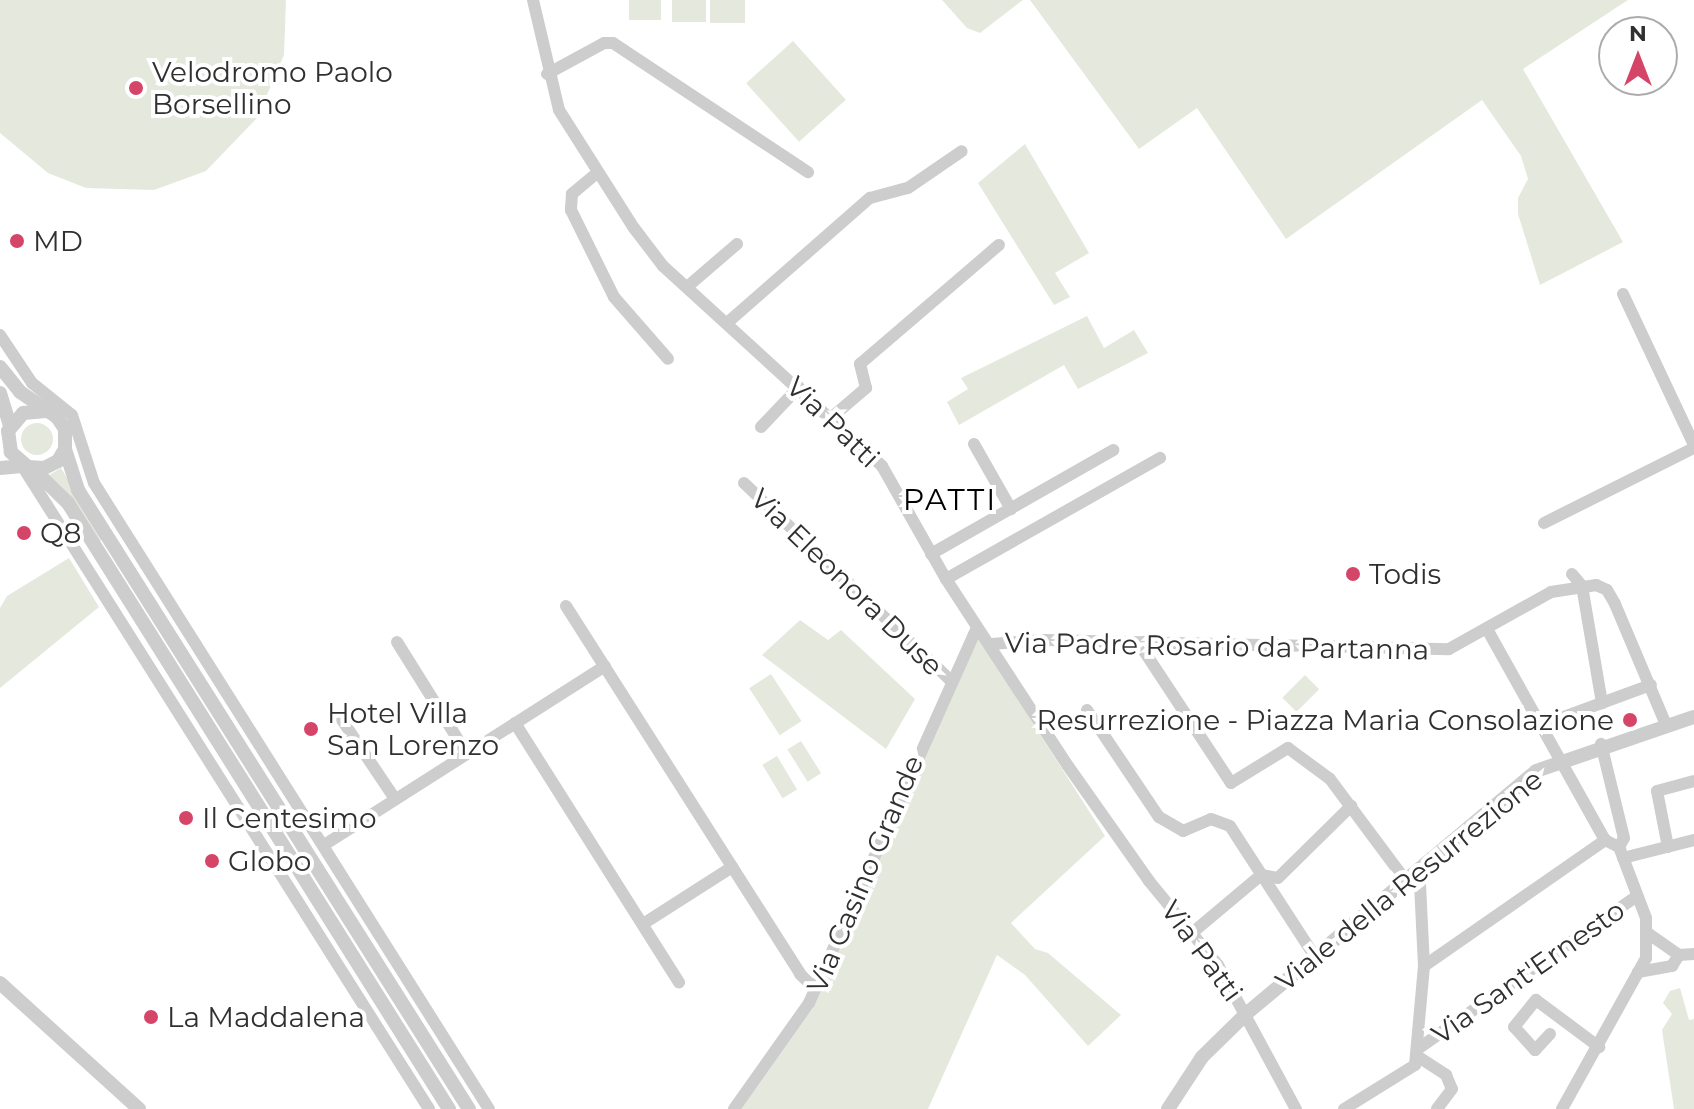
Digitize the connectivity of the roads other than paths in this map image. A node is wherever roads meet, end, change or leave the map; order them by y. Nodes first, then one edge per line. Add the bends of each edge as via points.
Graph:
1 (533, 0) edge
2 (547, 74) junction
3 (962, 151) dead end
4 (808, 172) dead end
5 (597, 173) junction
6 (737, 244) dead end
7 (999, 245) dead end
8 (687, 287) junction
9 (1623, 294) dead end
10 (727, 323) junction
11 (0, 335) edge
12 (668, 359) dead end
13 (0, 367) edge
14 (799, 387) junction
15 (0, 393) edge
16 (46, 411) junction
17 (832, 417) junction
18 (761, 427) dead end
19 (9, 431) junction
20 (974, 444) dead end
21 (1694, 447) edge
22 (65, 449) junction
23 (1113, 450) dead end
24 (0, 452) edge
25 (1160, 458) dead end
26 (24, 465) junction
27 (0, 468) edge
28 (744, 483) dead end
29 (1011, 509) junction
30 (96, 518) junction
31 (1544, 523) dead end
32 (931, 554) junction
33 (146, 564) junction
34 (1572, 574) dead end
35 (946, 579) junction
36 (99, 585) junction
37 (1582, 586) junction
38 (566, 606) dead end
39 (142, 622) junction
40 (977, 628) junction
41 (1487, 629) junction
42 (397, 642) dead end
43 (1143, 642) junction
44 (991, 644) junction
45 (605, 666) junction
46 (950, 680) junction
47 (1651, 685) junction
48 (1602, 703) junction
49 (1087, 710) dead end
50 (1694, 717) edge
51 (342, 720) dead end
52 (515, 723) junction
53 (1542, 725) junction
54 (1666, 725) junction
55 (1601, 744) junction
56 (467, 754) junction
57 (1559, 760) junction
58 (1694, 781) edge
59 (395, 799) junction
60 (1351, 806) junction
61 (1605, 840) junction
62 (1694, 840) edge
63 (324, 845) junction
64 (1668, 847) junction
65 (1621, 852) junction
66 (732, 867) junction
67 (1261, 875) junction
68 (1410, 878) junction
69 (1637, 896) junction
70 (643, 924) junction
71 (1646, 932) junction
72 (1192, 933) junction
73 (1694, 954) edge
74 (1679, 955) junction
75 (1315, 957) junction
76 (1424, 966) junction
77 (1638, 972) junction
78 (679, 982) dead end
79 (0, 983) edge
80 (815, 989) junction
81 (1247, 1013) junction
82 (1550, 1034) dead end
83 (1599, 1047) junction
84 (1418, 1052) junction
85 (139, 1109) edge
86 (429, 1109) edge
87 (449, 1109) edge
88 (469, 1109) edge
89 (489, 1109) edge
90 (734, 1109) edge
91 (1168, 1109) edge
92 (1296, 1109) edge
93 (1344, 1109) edge
94 (1437, 1109) edge
95 (1562, 1109) edge

1 - 2 street, Via Patti
2 - 4 street via 613,43
2 - 5 street, Via Patti via 559,110
3 - 10 street via 908,188 870,198
5 - 8 street, Via Patti via 663,266
5 - 12 street via 570,197 572,214 620,306
6 - 8 street
7 - 17 street via 860,364 866,388
8 - 10 street, Via Patti
9 - 21 street
10 - 14 street, Via Patti
11 - 33 street via 32,383 72,415 87,469
13 - 16 street via 25,397
14 - 17 street, Via Patti
14 - 18 street
15 - 19 street
16 - 19 street via 23,413
16 - 22 street via 63,425
17 - 32 street, Via Patti via 882,466
19 - 24 street
19 - 26 street
20 - 29 street
21 - 31 street
22 - 26 street via 51,466
22 - 30 street via 72,479
23 - 29 street
25 - 35 street
26 - 27 street
26 - 36 street
26 - 39 street via 62,495
28 - 46 street, Via Eleonora Duse
29 - 32 street
30 - 33 street
30 - 88 street
32 - 35 street, Via Patti
33 - 63 street
34 - 37 street
35 - 40 street, Via Patti
36 - 39 street
36 - 86 street
37 - 41 street, Via Padre Rosario da Partanna via 1551,592
37 - 47 street via 1607,590
37 - 48 street
38 - 45 street
39 - 87 street
40 - 44 street, Via Patti
40 - 46 street, Via Casino Grande
41 - 43 street, Via Padre Rosario da Partanna via 1449,649
41 - 53 street
42 - 56 street
43 - 44 street, Via Padre Rosario da Partanna
43 - 60 street via 1231,783 1288,748 1330,779
44 - 72 street, Via Patti via 1115,834
45 - 52 street
45 - 66 street
46 - 80 street, Via Casino Grande
47 - 48 street
47 - 54 street
48 - 53 street
49 - 67 street via 1159,817 1183,831 1211,819 1225,822
50 - 54 street, Viale della Resurrezione
51 - 59 street
52 - 56 street
52 - 70 street
53 - 57 street
54 - 55 street, Viale della Resurrezione
55 - 57 street, Viale della Resurrezione
55 - 65 street via 1624,838
56 - 59 street
57 - 61 street
57 - 68 street, Viale della Resurrezione via 1536,771
58 - 64 street via 1657,791
59 - 63 street
60 - 67 street via 1278,878
60 - 68 street
61 - 65 street
61 - 76 street
62 - 64 street
63 - 89 street
64 - 65 street
65 - 69 street
66 - 70 street
66 - 80 street
67 - 72 street
67 - 75 street
68 - 75 street, Viale della Resurrezione
68 - 76 street via 1420,884
69 - 71 street
69 - 84 street, Via Sant'Ernesto
70 - 78 street
71 - 74 street
71 - 77 street via 1646,958
72 - 81 street, Via Patti
73 - 74 street
74 - 77 street via 1672,966
75 - 81 street, Viale della Resurrezione
76 - 84 street
77 - 83 street
79 - 85 street
80 - 90 street, Via Casino Grande
81 - 91 street, Viale della Resurrezione via 1202,1057
81 - 92 street, Via Patti
82 - 83 street via 1535,1050 1514,1027 1536,1000
83 - 95 street
84 - 93 street, Via Sant'Ernesto via 1415,1065
84 - 94 street via 1446,1075 1452,1089

